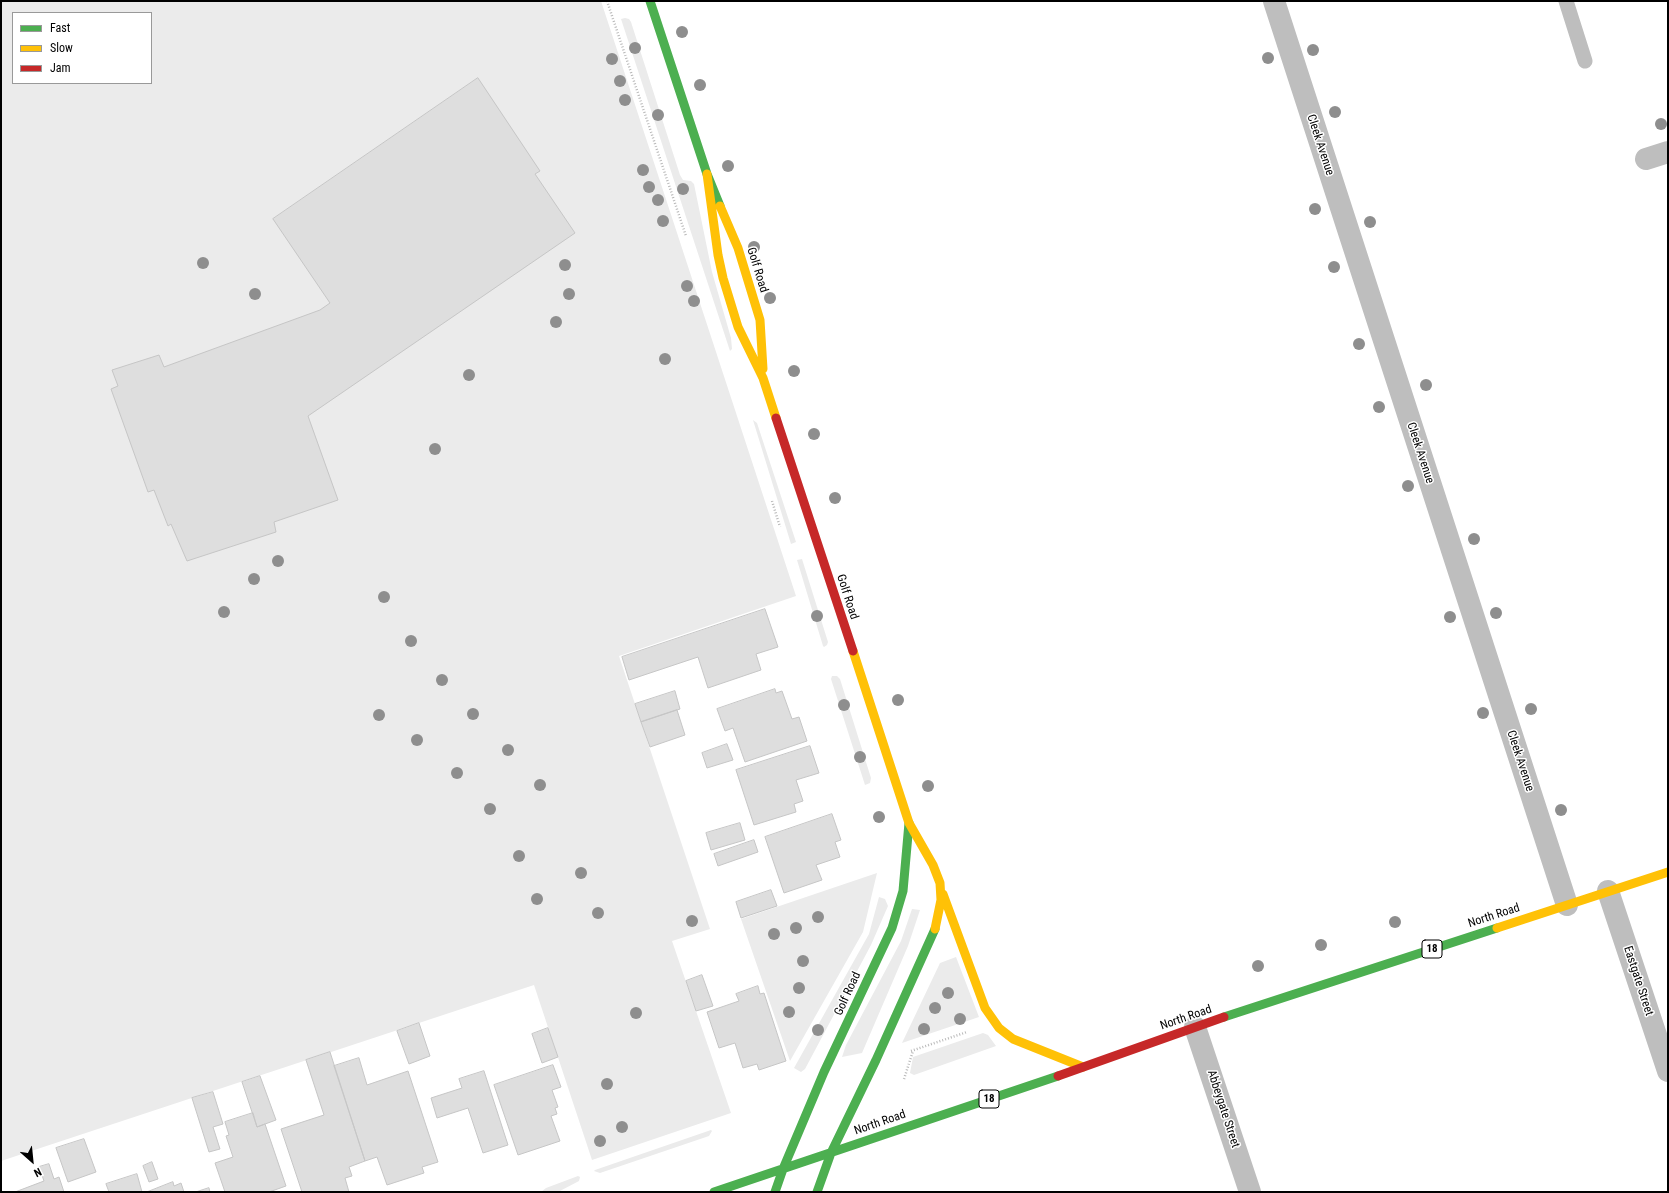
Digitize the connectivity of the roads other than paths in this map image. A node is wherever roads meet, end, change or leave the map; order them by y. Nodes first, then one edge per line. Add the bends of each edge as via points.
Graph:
1 (650, 1) edge
2 (1274, 1) edge
3 (1566, 1) edge
4 (1585, 61) dead end
5 (1668, 152) edge
6 (1646, 159) dead end
7 (707, 174) junction
8 (763, 378) junction
9 (909, 823) junction
10 (1668, 872) edge
11 (942, 889) junction
12 (1608, 891) junction
13 (1567, 905) junction
14 (1195, 1027) junction
15 (1083, 1067) junction
16 (1668, 1071) edge
17 (832, 1152) junction
18 (782, 1169) junction
19 (714, 1192) edge
20 (775, 1192) edge
21 (817, 1192) edge
22 (1250, 1192) edge

1 - 7 main road, Golf Road
2 - 13 street, Cleek Avenue
3 - 4 lane
5 - 6 street
7 - 8 main road, Golf Road via 723,278 738,327
7 - 8 main road, Golf Road via 738,248 760,320
8 - 9 main road, Golf Road
9 - 11 main road, Golf Road via 934,868
9 - 18 main road, Golf Road via 903,895 892,928 824,1072
10 - 12 main road, North Road / 18
11 - 15 main road via 985,1008 994,1023 1008,1038
11 - 17 main road, Golf Road via 940,914 935,930
12 - 13 main road, North Road / 18
12 - 16 street, Eastgate Street
13 - 14 main road, North Road / 18
14 - 15 main road, North Road / 18
14 - 22 street, Abbeygate Street
15 - 17 main road, North Road / 18
17 - 18 main road, North Road / 18
17 - 21 main road, Golf Road
18 - 19 main road, North Road / 18
18 - 20 main road, Golf Road

